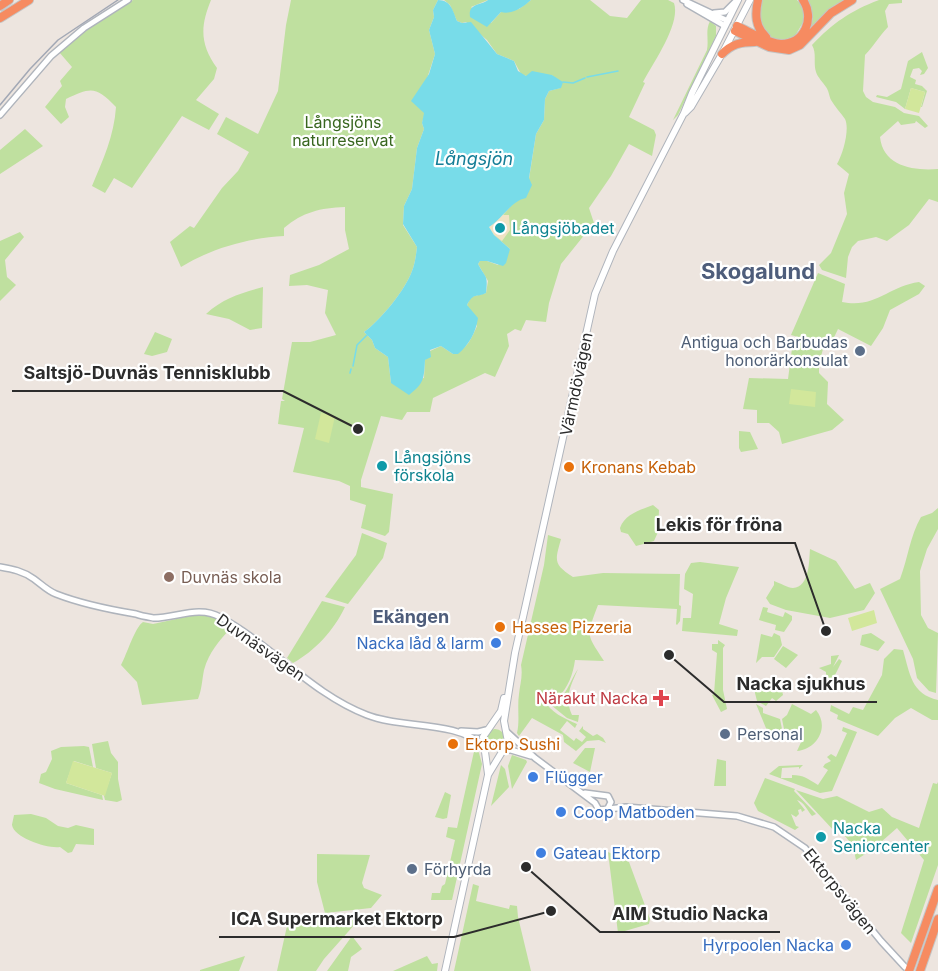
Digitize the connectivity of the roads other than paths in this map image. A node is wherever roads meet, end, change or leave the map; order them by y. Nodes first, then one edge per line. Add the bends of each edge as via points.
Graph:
1 (9, 0) edge
2 (29, 0) edge
3 (128, 0) edge
4 (683, 0) edge
5 (737, 0) edge
6 (750, 0) edge
7 (758, 0) edge
8 (803, 0) edge
9 (852, 0) edge
10 (0, 6) edge
11 (712, 13) junction
12 (0, 18) edge
13 (726, 23) junction
14 (736, 28) junction
15 (771, 42) junction
16 (758, 43) junction
17 (722, 54) junction
18 (684, 113) junction
19 (0, 115) edge
20 (0, 567) edge
21 (512, 670) junction
22 (449, 730) junction
23 (488, 730) junction
24 (507, 732) junction
25 (484, 746) junction
26 (502, 750) junction
27 (535, 758) junction
28 (488, 775) junction
29 (578, 790) junction
30 (598, 796) junction
31 (610, 800) junction
32 (595, 803) junction
33 (626, 807) junction
34 (608, 808) junction
35 (938, 889) edge
36 (938, 919) edge
37 (907, 969) edge
38 (446, 971) edge
39 (920, 971) edge

1 - 10 highway
2 - 12 highway
3 - 19 street via 57,50
4 - 11 street
4 - 13 street via 689,7
5 - 11 street via 724,12
5 - 13 main road, Värmdövägen
6 - 14 main road, Värmdövägen
7 - 15 highway via 758,26
8 - 15 highway via 809,19 804,31 789,43
9 - 16 highway via 795,48 777,50
11 - 13 street
13 - 14 main road
13 - 18 main road, Värmdövägen
14 - 15 highway
14 - 16 highway
14 - 17 main road, Värmdövägen
16 - 17 highway via 738,43
17 - 18 main road, Värmdövägen
18 - 21 main road, Värmdövägen via 595,294
20 - 22 street, Duvnäsvägen via 27,574 56,594 135,614 154,618 213,614 345,705 381,720
21 - 23 main road, Värmdövägen via 501,711
21 - 24 main road, Värmdövägen via 504,722
22 - 23 street, Duvnäsvägen
22 - 25 street, Duvnäsvägen
23 - 24 main road via 498,727
23 - 25 main road, Värmdövägen via 483,737
24 - 26 main road, Värmdövägen via 508,742
24 - 27 street
25 - 26 main road via 493,752
25 - 28 main road, Värmdövägen
26 - 27 street
26 - 28 main road, Värmdövägen
27 - 29 street
28 - 38 main road, Värmdövägen
29 - 30 street
29 - 32 street
30 - 31 street
30 - 32 street
31 - 33 street, Ektorpsvägen
31 - 34 street
32 - 34 street via 599,810
33 - 34 street, Ektorpsvägen
33 - 37 street, Ektorpsvägen via 746,817 784,832 805,848
35 - 37 highway
36 - 39 highway

